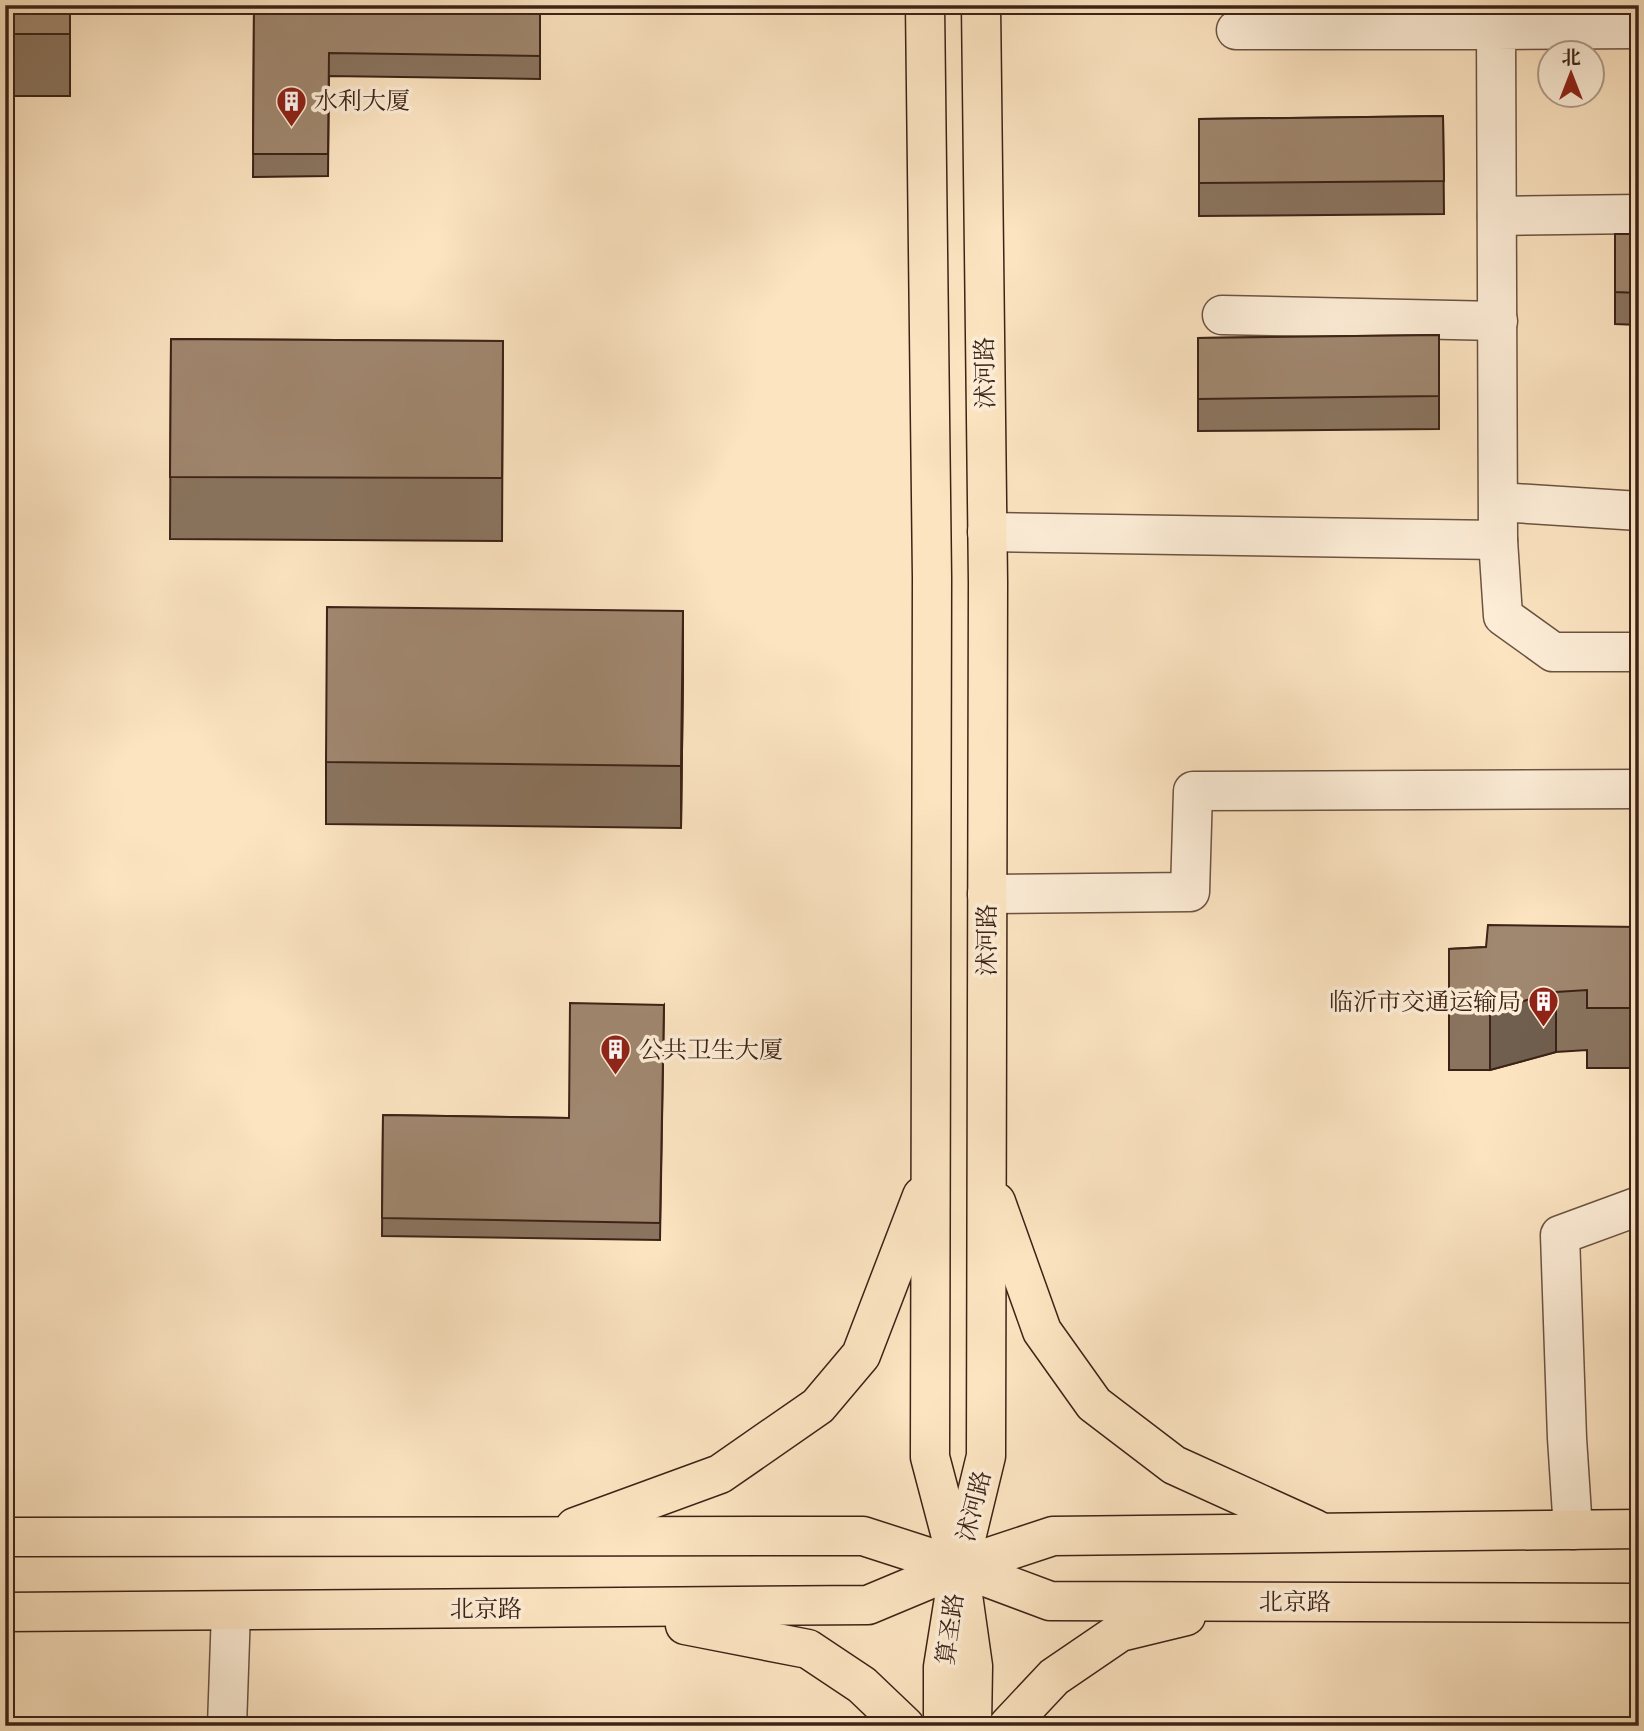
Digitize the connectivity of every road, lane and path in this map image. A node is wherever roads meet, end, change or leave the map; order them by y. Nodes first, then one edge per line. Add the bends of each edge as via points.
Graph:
1 (925, 5) edge
2 (981, 5) edge
3 (1639, 29) edge
4 (1236, 30) dead end
5 (1496, 30) junction
6 (1639, 214) edge
7 (1497, 216) junction
8 (1222, 315) dead end
9 (1498, 321) junction
10 (1499, 502) junction
11 (1639, 511) edge
12 (987, 532) junction
13 (1498, 540) junction
14 (1639, 652) edge
15 (1639, 789) edge
16 (987, 894) junction
17 (930, 1175) junction
18 (986, 1175) junction
19 (1639, 1206) edge
20 (1573, 1530) junction
21 (1639, 1530) edge
22 (1327, 1534) junction
23 (5, 1537) edge
24 (550, 1537) junction
25 (958, 1566) junction
26 (1241, 1602) junction
27 (1639, 1603) edge
28 (576, 1608) junction
29 (231, 1611) junction
30 (5, 1612) edge
31 (228, 1726) edge
32 (905, 1726) edge
33 (943, 1726) edge
34 (972, 1726) edge
35 (1008, 1726) edge

1 - 17 main road, 沭河路 via 932,578
2 - 12 main road, 沭河路
3 - 5 street
4 - 5 street
5 - 7 street
6 - 7 street
7 - 9 street
8 - 9 street
9 - 10 street
10 - 11 street
10 - 13 street
12 - 13 street
12 - 16 main road, 沭河路
13 - 14 street via 1503,616 1553,652
15 - 16 street via 1193,791 1190,892
16 - 18 main road, 沭河路
17 - 24 main road via 861,1355 818,1406 720,1474
17 - 25 main road, 沭河路 via 930,1457
18 - 22 main road via 1042,1331 1094,1404 1174,1465
18 - 25 main road, 沭河路 via 986,1456
19 - 20 street via 1560,1235
20 - 21 main road, 北京路
20 - 22 main road, 北京路
22 - 25 main road, 北京路 via 1053,1536
23 - 24 main road, 北京路
24 - 25 main road, 北京路 via 863,1536
25 - 26 main road, 北京路 via 1051,1601
25 - 28 main road, 北京路 via 868,1605
25 - 33 main road, 算圣路 via 943,1667
25 - 34 main road, 算圣路 via 973,1666
26 - 27 main road, 北京路
26 - 35 main road via 1120,1632 1054,1677
28 - 29 main road, 北京路
28 - 32 main road via 808,1649 862,1685
29 - 30 main road, 北京路
29 - 31 street

